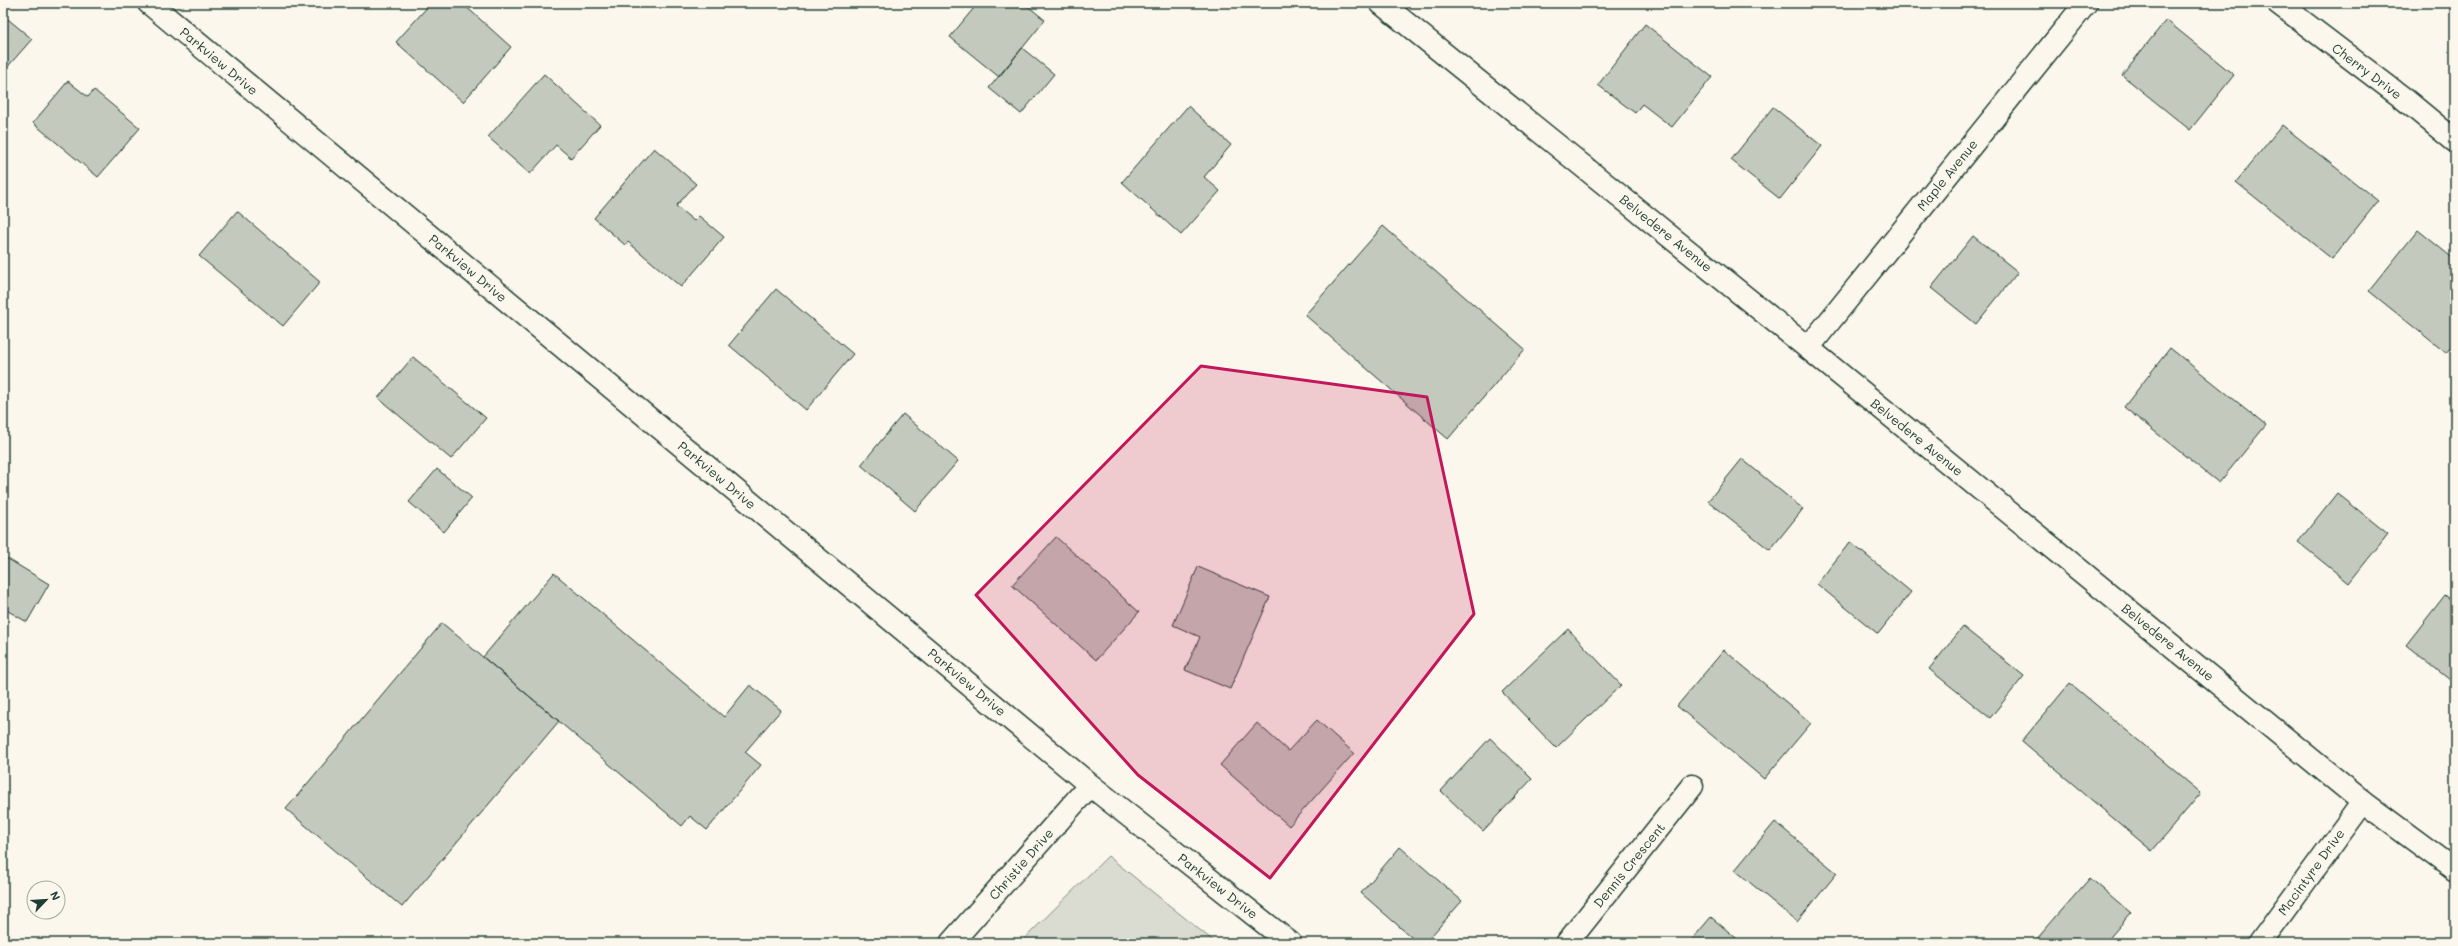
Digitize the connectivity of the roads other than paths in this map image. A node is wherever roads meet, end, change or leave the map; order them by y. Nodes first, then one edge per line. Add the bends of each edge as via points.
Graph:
1 (149, 3) edge
2 (1381, 3) edge
3 (2086, 3) edge
4 (2278, 3) edge
5 (2455, 142) edge
6 (1808, 348) junction
7 (1090, 785) junction
8 (1692, 786) dead end
9 (2363, 802) junction
10 (2455, 870) edge
11 (951, 943) edge
12 (1290, 943) edge
13 (1567, 943) edge
14 (2260, 943) edge

1 - 7 street, Parkview Drive
2 - 6 street, Belvedere Avenue
3 - 6 street, Maple Avenue
4 - 5 street, Cherry Drive via 2403,98
6 - 9 street, Belvedere Avenue
7 - 11 street, Christie Drive
7 - 12 street, Parkview Drive
8 - 13 street, Dennis Crescent
9 - 10 street, Belvedere Avenue
9 - 14 street, Macintyre Drive

